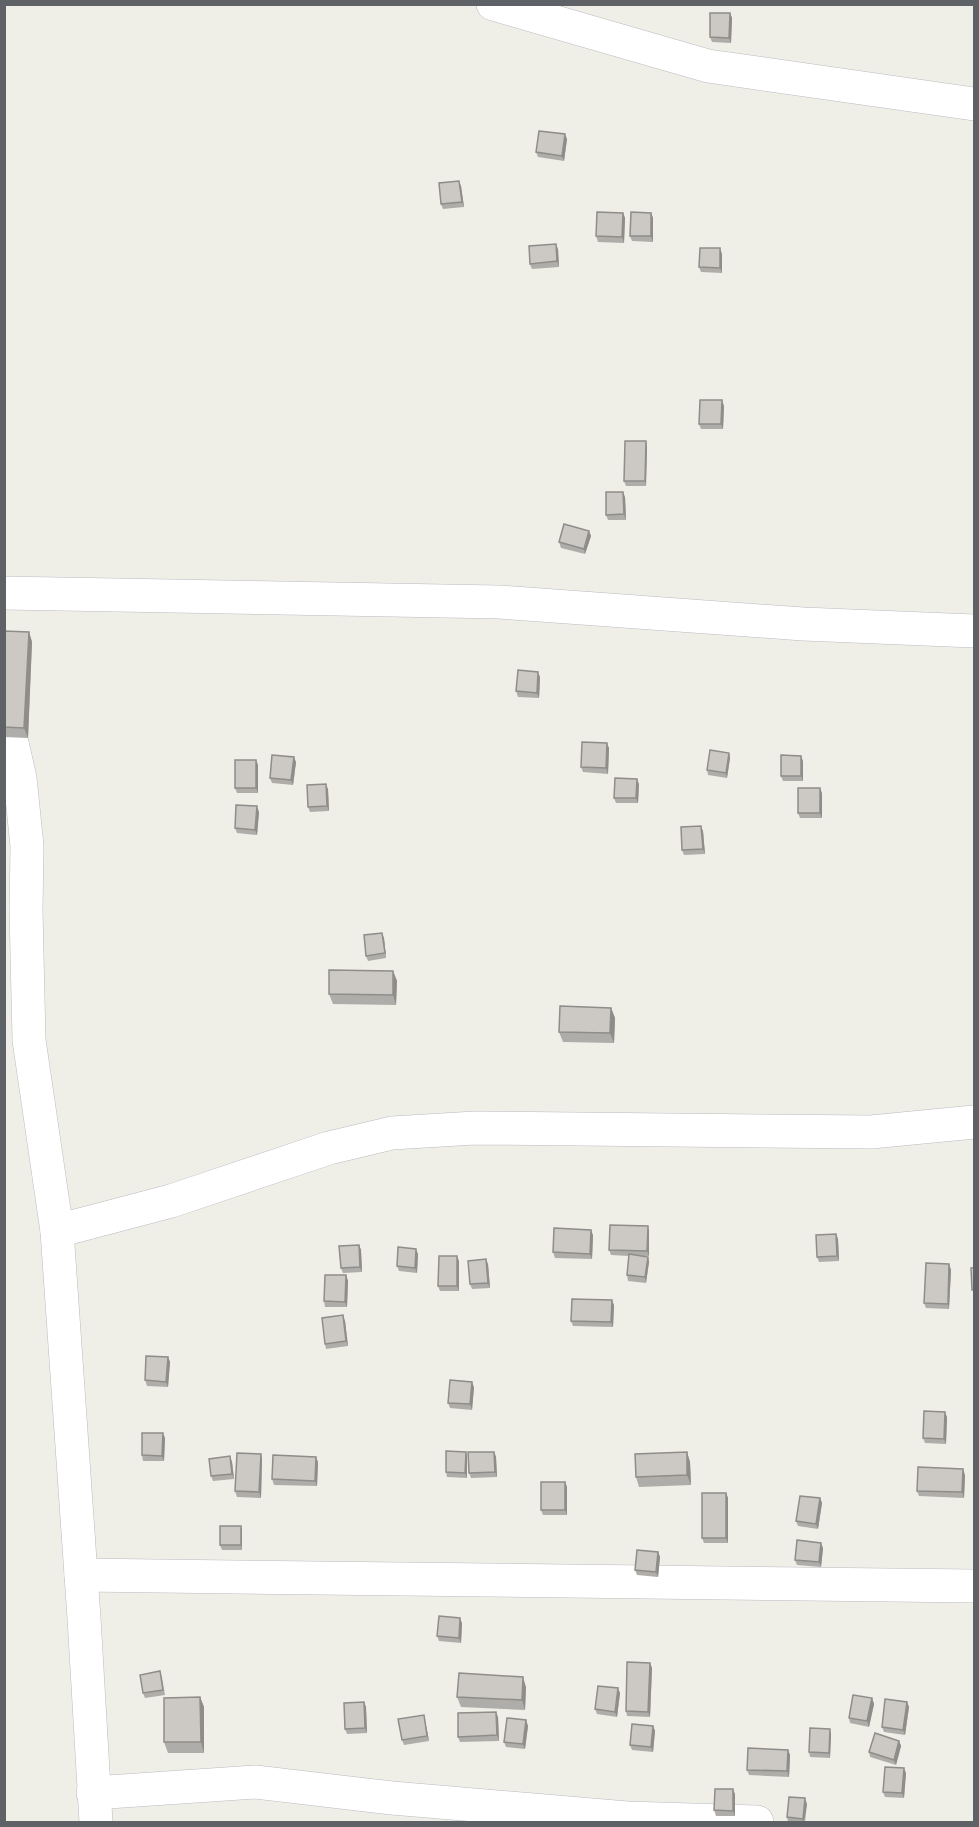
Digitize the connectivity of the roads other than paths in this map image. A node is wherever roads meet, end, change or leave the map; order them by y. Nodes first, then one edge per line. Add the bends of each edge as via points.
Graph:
1 (493, 4) edge
2 (975, 104) edge
3 (4, 593) edge
4 (975, 631) edge
5 (4, 708) edge
6 (975, 1122) edge
7 (57, 1231) junction
8 (81, 1575) junction
9 (975, 1586) edge
10 (95, 1808) edge
11 (757, 1822) edge

1 - 2 street via 708,66
3 - 4 street via 499,602 803,624
5 - 7 street via 20,778 27,846 29,1040
6 - 7 street via 871,1132 475,1128 392,1133 329,1148 171,1201
7 - 8 street
8 - 9 street
8 - 10 street
10 - 11 street via 255,1782 627,1818

